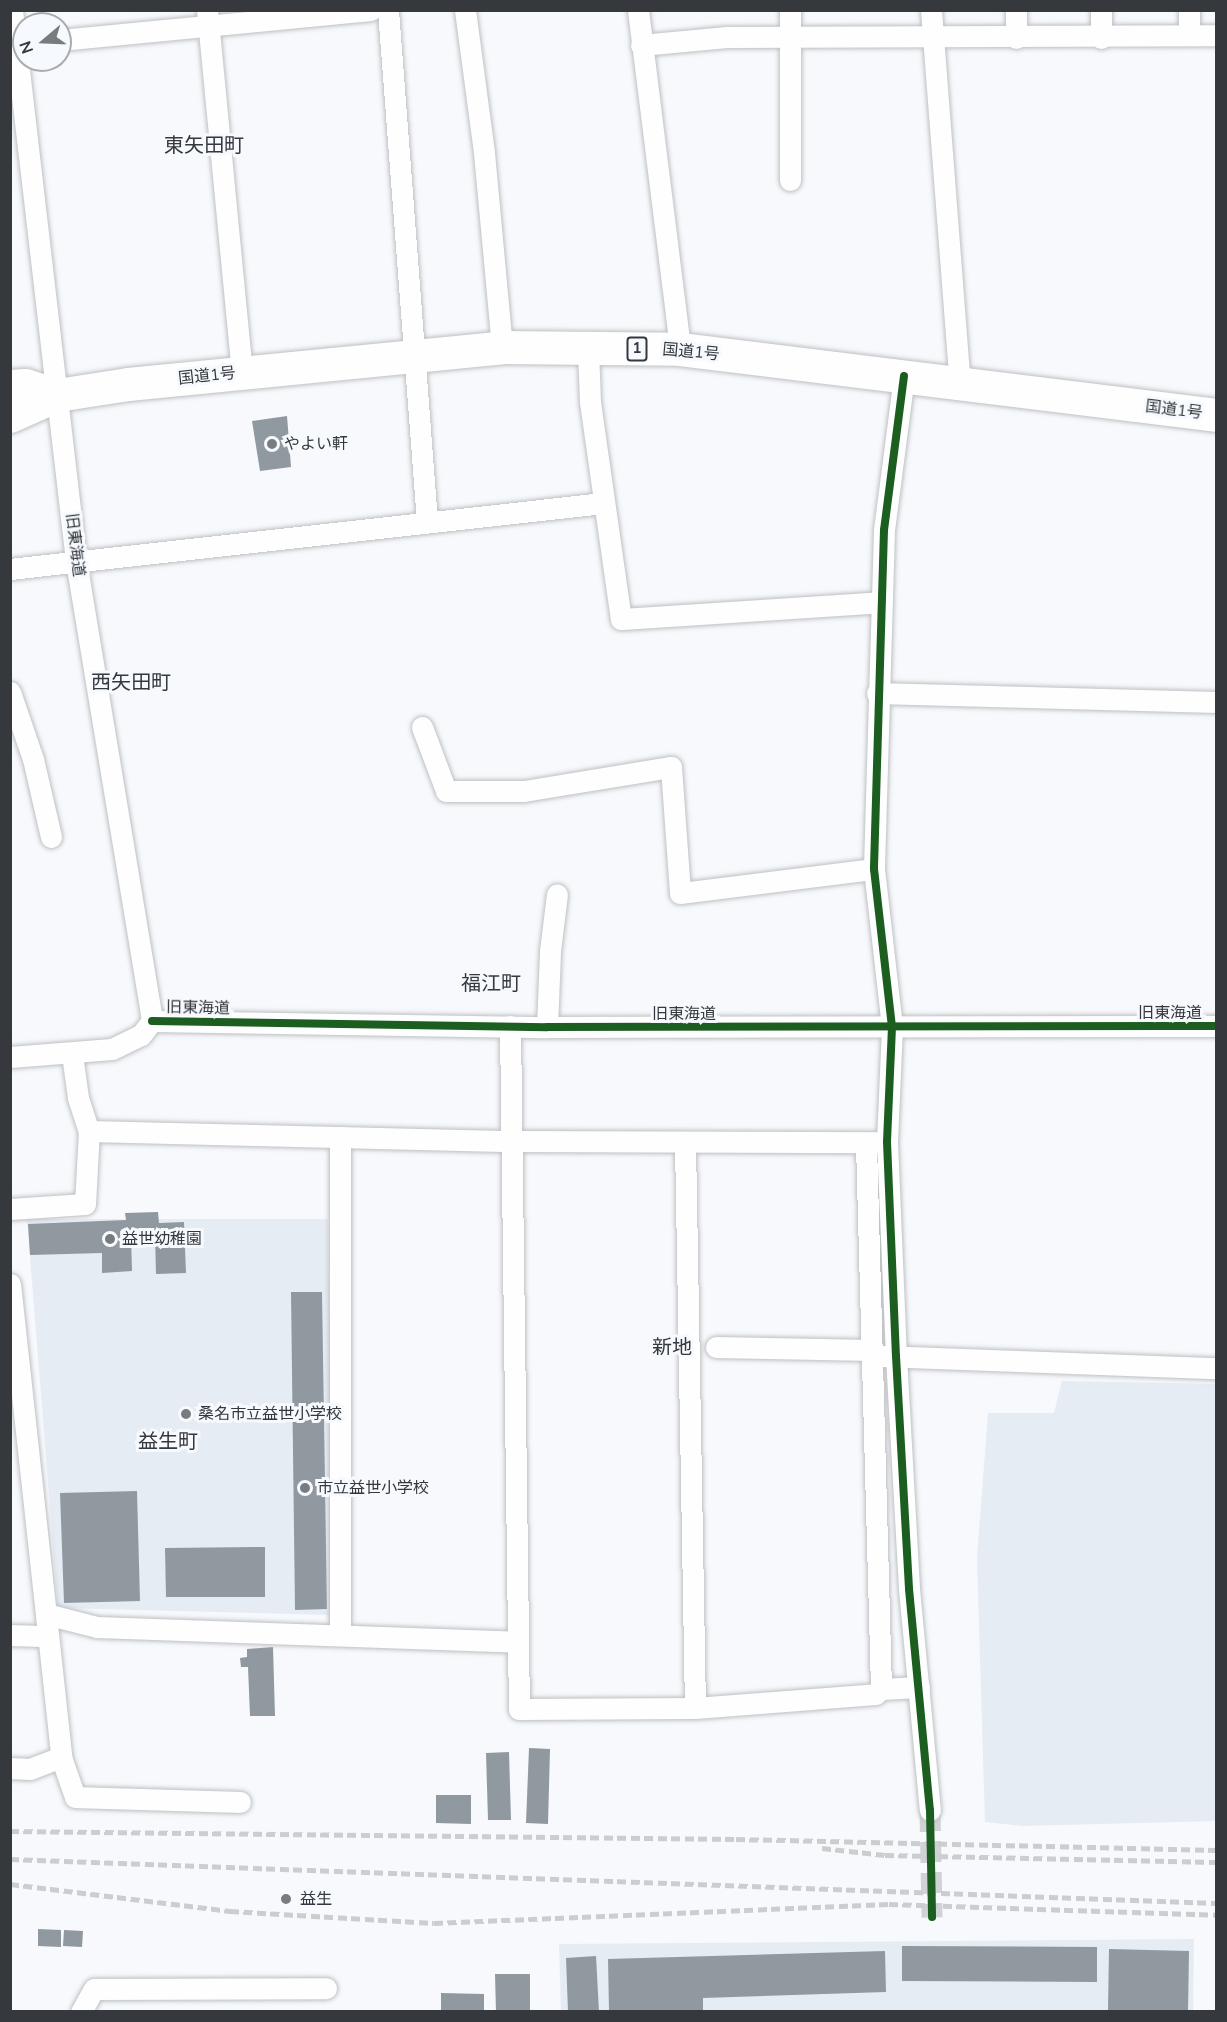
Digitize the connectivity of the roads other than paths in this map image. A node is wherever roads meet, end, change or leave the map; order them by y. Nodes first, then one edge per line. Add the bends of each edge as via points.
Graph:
1 (371, 10) edge
2 (388, 10) edge
3 (465, 10) edge
4 (638, 10) edge
5 (790, 10) edge
6 (932, 10) edge
7 (1016, 10) edge
8 (1101, 10) edge
9 (1189, 10) edge
10 (208, 19) edge
11 (1189, 34) junction
12 (1216, 35) edge
13 (72, 38) edge
14 (790, 38) junction
15 (931, 38) junction
16 (1016, 38) junction
17 (1101, 38) junction
18 (641, 45) junction
19 (23, 72) edge
20 (790, 180) dead end
21 (502, 347) junction
22 (588, 348) junction
23 (680, 349) junction
24 (416, 353) junction
25 (242, 372) junction
26 (904, 376) junction
27 (960, 383) junction
28 (10, 386) edge
29 (57, 395) junction
30 (1216, 415) edge
31 (10, 416) edge
32 (603, 503) junction
33 (427, 521) junction
34 (76, 561) junction
35 (10, 569) edge
36 (880, 602) junction
37 (10, 692) edge
38 (877, 693) junction
39 (1216, 702) edge
40 (422, 727) dead end
41 (17, 730) edge
42 (51, 837) dead end
43 (874, 869) junction
44 (557, 894) dead end
45 (152, 1021) junction
46 (510, 1026) junction
47 (1216, 1026) edge
48 (547, 1027) junction
49 (892, 1027) junction
50 (72, 1054) junction
51 (10, 1057) edge
52 (89, 1131) junction
53 (340, 1137) junction
54 (513, 1141) junction
55 (685, 1142) junction
56 (887, 1142) junction
57 (866, 1144) junction
58 (10, 1209) edge
59 (10, 1284) edge
60 (716, 1347) dead end
61 (872, 1353) junction
62 (896, 1356) junction
63 (1216, 1368) edge
64 (46, 1614) junction
65 (10, 1635) edge
66 (48, 1635) junction
67 (340, 1635) junction
68 (518, 1642) junction
69 (919, 1687) junction
70 (882, 1689) junction
71 (695, 1708) junction
72 (61, 1757) junction
73 (10, 1768) edge
74 (240, 1802) dead end
75 (930, 1810) tunnel mouth
76 (326, 1988) dead end
77 (81, 2012) edge

1 - 10 street
2 - 24 street
3 - 21 street via 484,153
4 - 18 street
5 - 14 street
6 - 15 street
7 - 16 street
8 - 17 street
9 - 11 street
10 - 13 street
10 - 25 street
11 - 12 street
11 - 17 street
14 - 15 street
14 - 18 street via 727,37
14 - 20 street
15 - 16 street
15 - 27 street
16 - 17 street
18 - 23 street
19 - 29 street, 旧東海道
21 - 22 highway, 国道1号 / 1
21 - 24 highway, 国道1号 / 1
22 - 23 highway, 国道1号 / 1
22 - 32 street
23 - 26 highway, 国道1号 / 1
24 - 25 highway, 国道1号 / 1
24 - 33 street
25 - 29 highway, 国道1号 / 1
26 - 27 highway, 国道1号 / 1
26 - 36 street via 884,530
27 - 30 highway, 国道1号 / 1
28 - 29 highway, 国道1号 / 1 via 25,385
29 - 31 highway, 国道1号 / 1
29 - 34 street, 旧東海道
32 - 33 street
32 - 36 street via 621,619
33 - 34 street
34 - 35 street
34 - 45 street, 旧東海道
36 - 38 street
37 - 41 street
38 - 39 street
38 - 43 street
40 - 43 street via 446,791 524,791 671,767 680,893
41 - 42 street
43 - 49 street
44 - 48 street
45 - 46 street, 旧東海道
45 - 50 street via 141,1035 112,1049
46 - 48 street, 旧東海道
46 - 54 street
47 - 49 street, 旧東海道
48 - 49 street, 旧東海道
49 - 56 street
50 - 51 street
50 - 52 street via 78,1098
52 - 53 street
52 - 58 street via 86,1204
53 - 54 street
53 - 67 street
54 - 55 street
54 - 68 street
55 - 57 street
55 - 71 street
56 - 57 street
56 - 62 street
57 - 61 street
59 - 64 street
60 - 61 street
61 - 62 street
61 - 70 street
62 - 63 street
62 - 69 street
64 - 66 street
64 - 67 street via 97,1627
65 - 66 street
66 - 72 street
67 - 68 street
68 - 71 street via 519,1709
69 - 70 street
69 - 75 street
70 - 71 street via 875,1694
72 - 73 street via 30,1769
72 - 74 street via 75,1797
76 - 77 street via 94,1989

